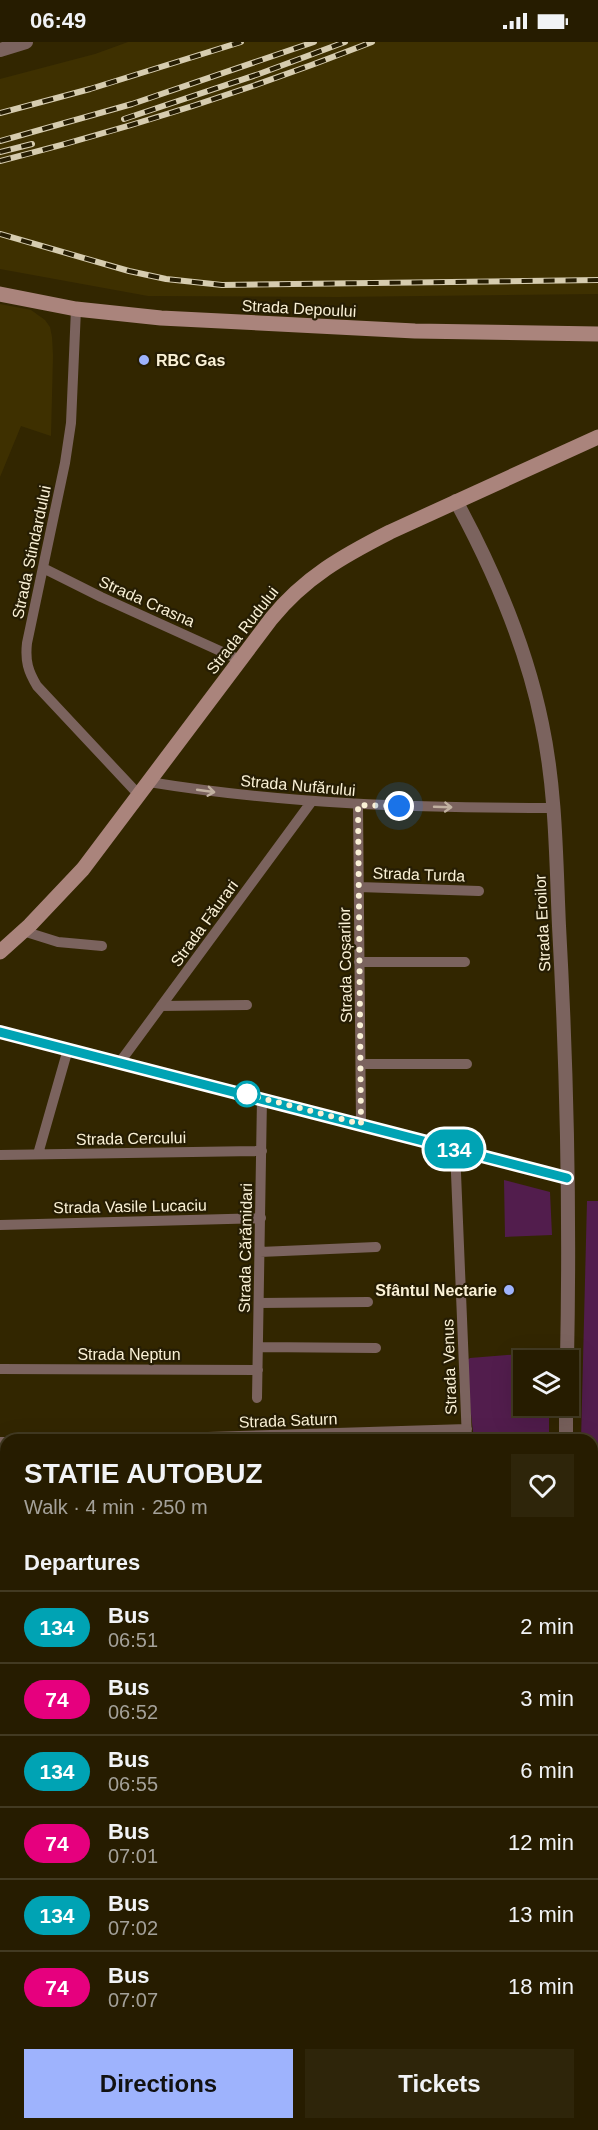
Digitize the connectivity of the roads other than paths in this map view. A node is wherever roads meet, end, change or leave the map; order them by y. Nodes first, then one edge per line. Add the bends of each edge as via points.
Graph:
1 (26, 42) edge
2 (0, 50) edge
3 (0, 294) edge
4 (76, 309) junction
5 (598, 334) edge
6 (598, 437) edge
7 (456, 501) junction
8 (43, 568) junction
9 (240, 660) junction
10 (148, 782) junction
11 (139, 795) junction
12 (312, 801) junction
13 (358, 805) junction
14 (553, 808) junction
15 (359, 887) junction
16 (479, 891) dead end
17 (22, 931) junction
18 (102, 946) dead end
19 (0, 952) edge
20 (359, 962) junction
21 (465, 962) dead end
22 (247, 1005) dead end
23 (161, 1006) junction
24 (0, 1032) edge
25 (68, 1048) junction
26 (120, 1062) junction
27 (361, 1064) junction
28 (467, 1064) dead end
29 (262, 1098) junction
30 (361, 1124) junction
31 (455, 1149) junction
32 (261, 1151) junction
33 (38, 1154) junction
34 (0, 1155) edge
35 (567, 1178) junction
36 (261, 1218) junction
37 (0, 1225) edge
38 (376, 1246) dead end
39 (260, 1252) junction
40 (368, 1302) dead end
41 (259, 1303) junction
42 (258, 1347) junction
43 (376, 1348) dead end
44 (567, 1350) edge
45 (0, 1369) edge
46 (258, 1370) junction
47 (257, 1398) dead end
48 (566, 1416) edge
49 (467, 1434) edge
50 (566, 1434) edge

1 - 2 street
3 - 4 main road, Strada Depoului
4 - 5 main road, Strada Depoului via 214,322
4 - 8 street, Strada Stindardului via 71,423
6 - 7 main road, Strada Rudului
7 - 9 main road, Strada Rudului via 358,548 312,577 281,606
7 - 14 street, Strada Eroilor via 483,551 519,640 546,744
8 - 9 street, Strada Crasna
8 - 11 street, Strada Stindardului via 27,643 25,660 29,673 68,721
9 - 10 main road, Strada Rudului
10 - 11 main road, Strada Rudului
10 -> 12 street, Strada Nufărului
11 - 17 main road, Strada Rudului via 83,869
12 - 13 street, Strada Nufărului
12 - 23 street, Strada Făurari
13 -> 14 street, Strada Nufărului
13 - 15 street, Strada Coșarilor
14 - 35 street, Strada Eroilor
15 - 16 street, Strada Turda
15 - 20 street, Strada Coșarilor
17 - 18 street via 57,942
17 - 19 main road, Strada Rudului
20 - 21 street
20 - 27 street, Strada Coșarilor
22 - 23 street
23 - 26 street, Strada Făurari
24 - 25 street
25 - 26 street
25 - 33 street
26 - 29 street
27 - 28 street
27 - 30 street, Strada Coșarilor
29 - 30 street
29 - 32 street, Strada Cărămidari
30 - 31 street
31 - 35 street
31 - 49 street, Strada Venus
32 - 33 street, Strada Cercului
32 - 36 street, Strada Cărămidari
33 - 34 street, Strada Cercului
35 - 44 street, Strada Eroilor
36 - 37 street, Strada Vasile Lucaciu
36 - 39 street, Strada Cărămidari
38 - 39 street
39 - 41 street, Strada Cărămidari
40 - 41 street
41 - 42 street, Strada Cărămidari
42 - 43 street
42 - 46 street, Strada Cărămidari
45 - 46 street, Strada Neptun
46 - 47 street, Strada Cărămidari
48 - 50 street

